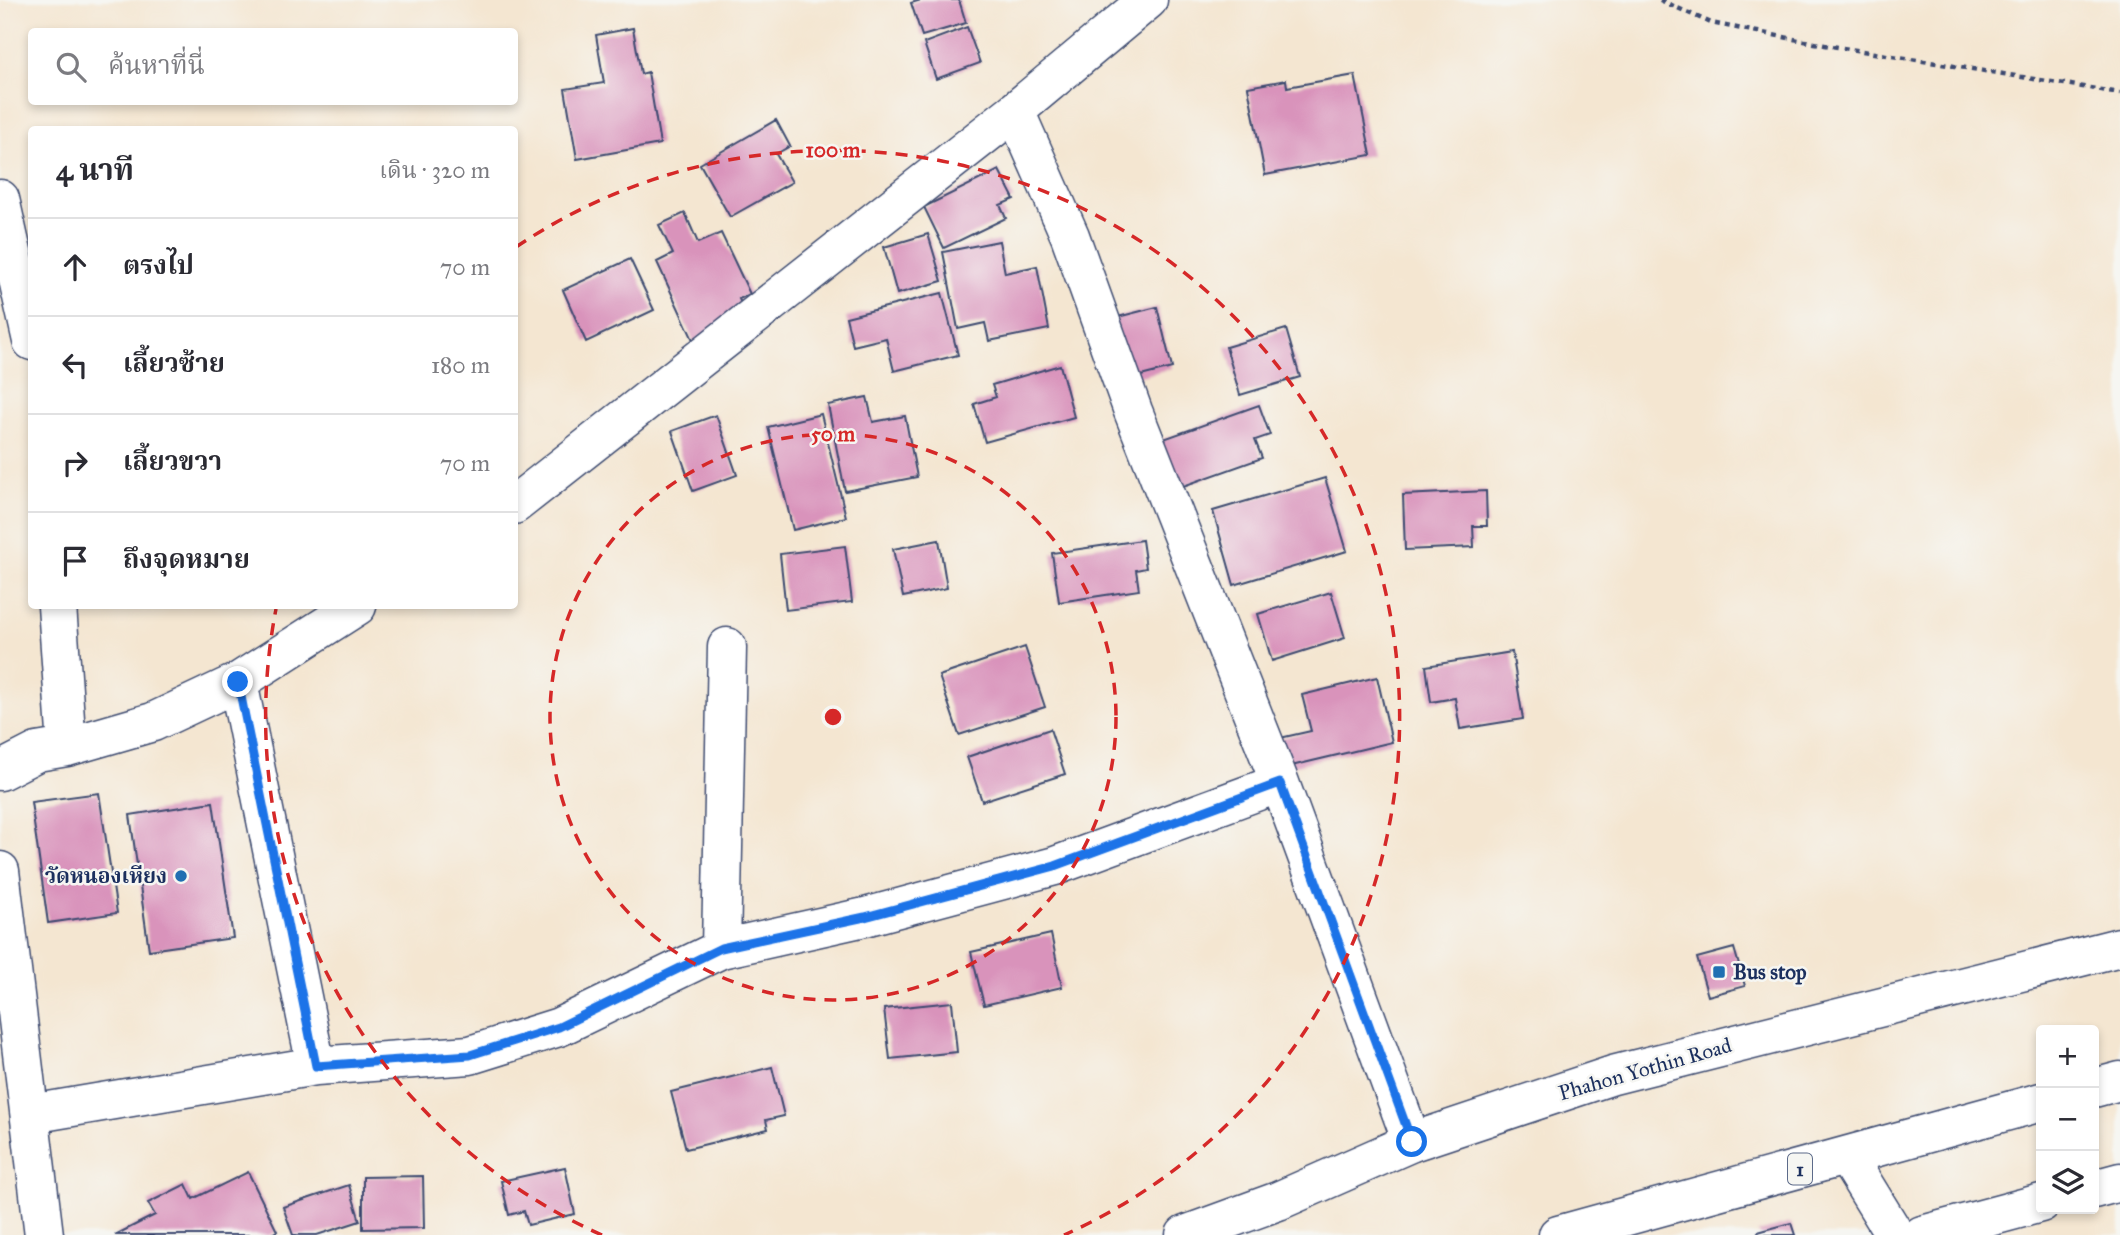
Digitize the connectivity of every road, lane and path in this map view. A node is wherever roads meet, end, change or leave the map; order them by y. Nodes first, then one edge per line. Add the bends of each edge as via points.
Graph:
1 (1148, 0) edge
2 (1660, 0) edge
3 (2120, 93) edge
4 (1015, 111) junction
5 (0, 199) edge
6 (28, 323) edge
7 (518, 502) edge
8 (57, 609) edge
9 (352, 609) edge
10 (727, 648) dead end
11 (238, 682) junction
12 (67, 747) junction
13 (0, 771) edge
14 (1280, 783) junction
15 (0, 871) edge
16 (2120, 947) edge
17 (721, 948) junction
18 (316, 1066) junction
19 (2120, 1081) edge
20 (2099, 1087) edge
21 (2036, 1103) edge
22 (31, 1114) junction
23 (1412, 1142) junction
24 (1847, 1157) junction
25 (2120, 1182) edge
26 (2099, 1188) edge
27 (2036, 1204) edge
28 (44, 1235) edge
29 (1185, 1235) edge
30 (1558, 1235) edge
31 (1895, 1235) edge
32 (1922, 1235) edge

1 - 4 main road
2 - 3 path via 1711,23
4 - 7 main road
4 - 14 main road via 1070,236 1133,411
5 - 6 main road
8 - 12 main road
9 - 11 main road
10 - 17 main road
11 - 12 main road via 153,722
11 - 18 main road
12 - 13 main road via 37,752
14 - 17 main road via 1055,866 865,917
14 - 23 main road
15 - 22 main road
16 - 23 main road, Phahon Yothin Road via 1613,1075
17 - 18 main road via 559,1027 470,1055
18 - 22 main road
19 - 20 main road
21 - 24 main road, 1
22 - 28 main road
23 - 29 main road, Phahon Yothin Road via 1278,1201
24 - 30 main road, 1
24 - 31 main road
25 - 26 main road
27 - 32 main road

